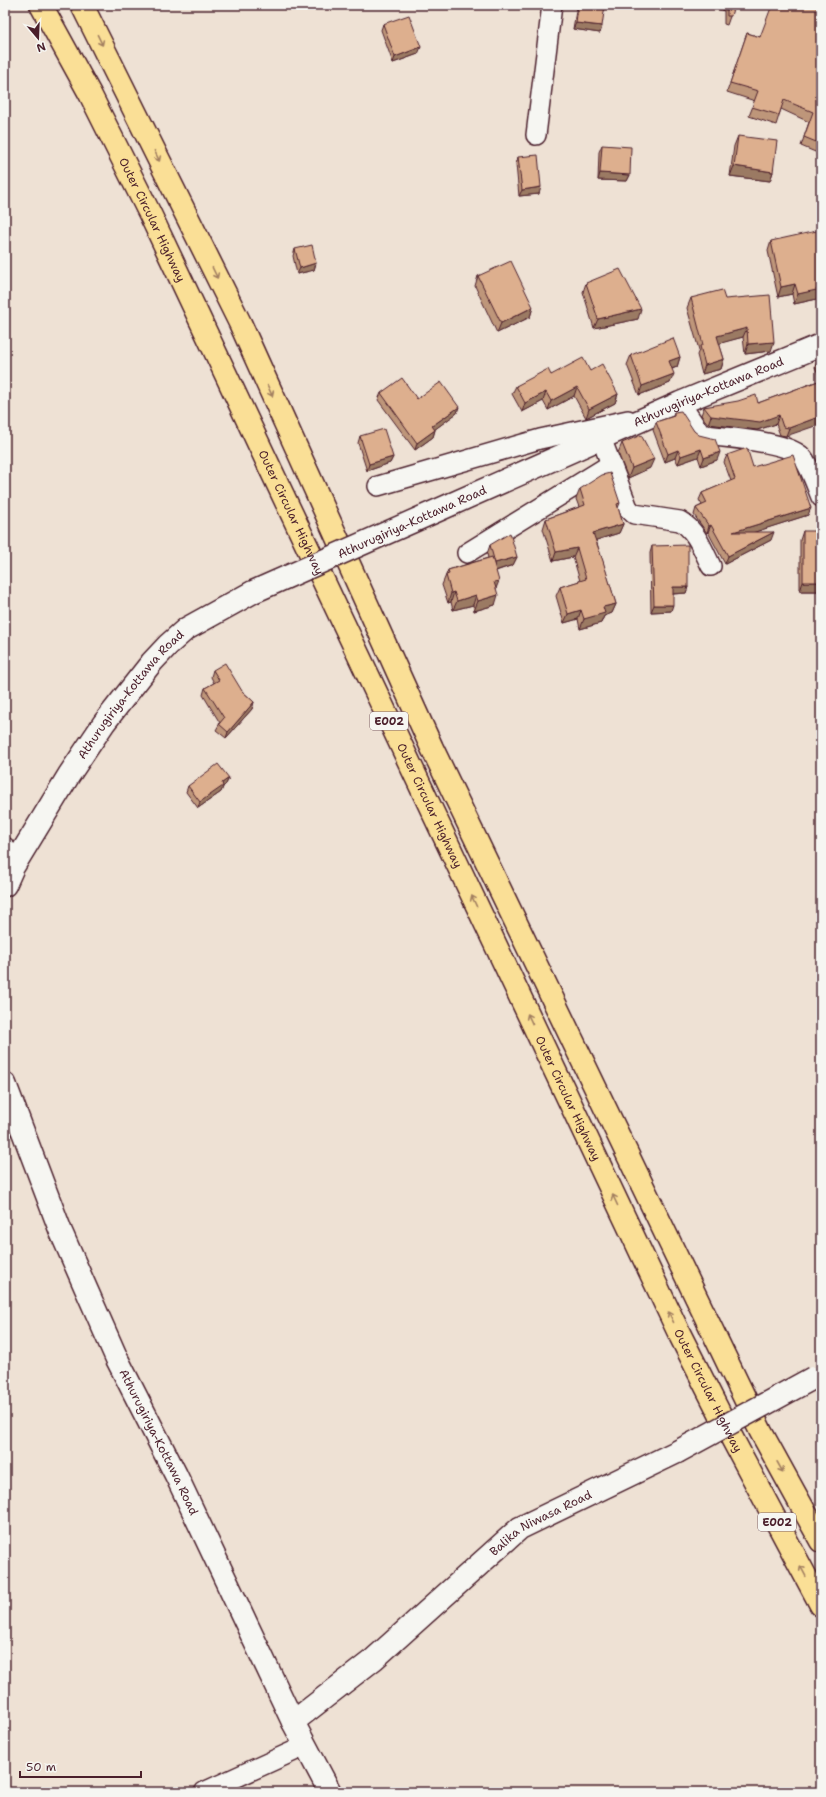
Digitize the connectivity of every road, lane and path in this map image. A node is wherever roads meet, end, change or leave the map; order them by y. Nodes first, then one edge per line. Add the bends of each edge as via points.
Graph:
1 (41, 5) edge
2 (82, 5) edge
3 (552, 5) edge
4 (536, 135) dead end
5 (821, 345) edge
6 (680, 403) junction
7 (649, 416) junction
8 (602, 438) junction
9 (611, 464) junction
10 (378, 486) dead end
11 (821, 497) edge
12 (467, 553) dead end
13 (711, 566) dead end
14 (8, 866) edge
15 (5, 1084) edge
16 (817, 1376) edge
17 (821, 1541) edge
18 (821, 1606) edge
19 (293, 1722) junction
20 (305, 1746) junction
21 (204, 1792) edge
22 (330, 1792) edge

18 -> 1 highway, Outer Circular Highway / E002 via 732,1440 679,1333 153,221 90,94
2 -> 17 highway, E002 via 240,323 432,748 762,1432
3 - 4 street
5 - 6 main road, Athurugiriya-Kottawa Road
6 - 7 main road, Athurugiriya-Kottawa Road
6 - 11 street via 700,433 781,445 795,450 803,458
7 - 8 main road, Athurugiriya-Kottawa Road
7 - 10 street via 540,439
8 - 9 street
8 - 14 main road, Athurugiriya-Kottawa Road, bridge via 253,592 186,629 152,662 104,723
9 - 12 street
9 - 13 street via 625,502 634,514 680,521 686,525 694,534
15 - 19 main road, Athurugiriya-Kottawa Road via 61,1232 116,1359 176,1475
16 - 19 main road, Balika Niwasa Road, bridge via 677,1452 520,1528 374,1659
19 - 20 main road, Athurugiriya-Kottawa Road
20 - 21 street
20 - 22 main road, Athurugiriya-Kottawa Road

